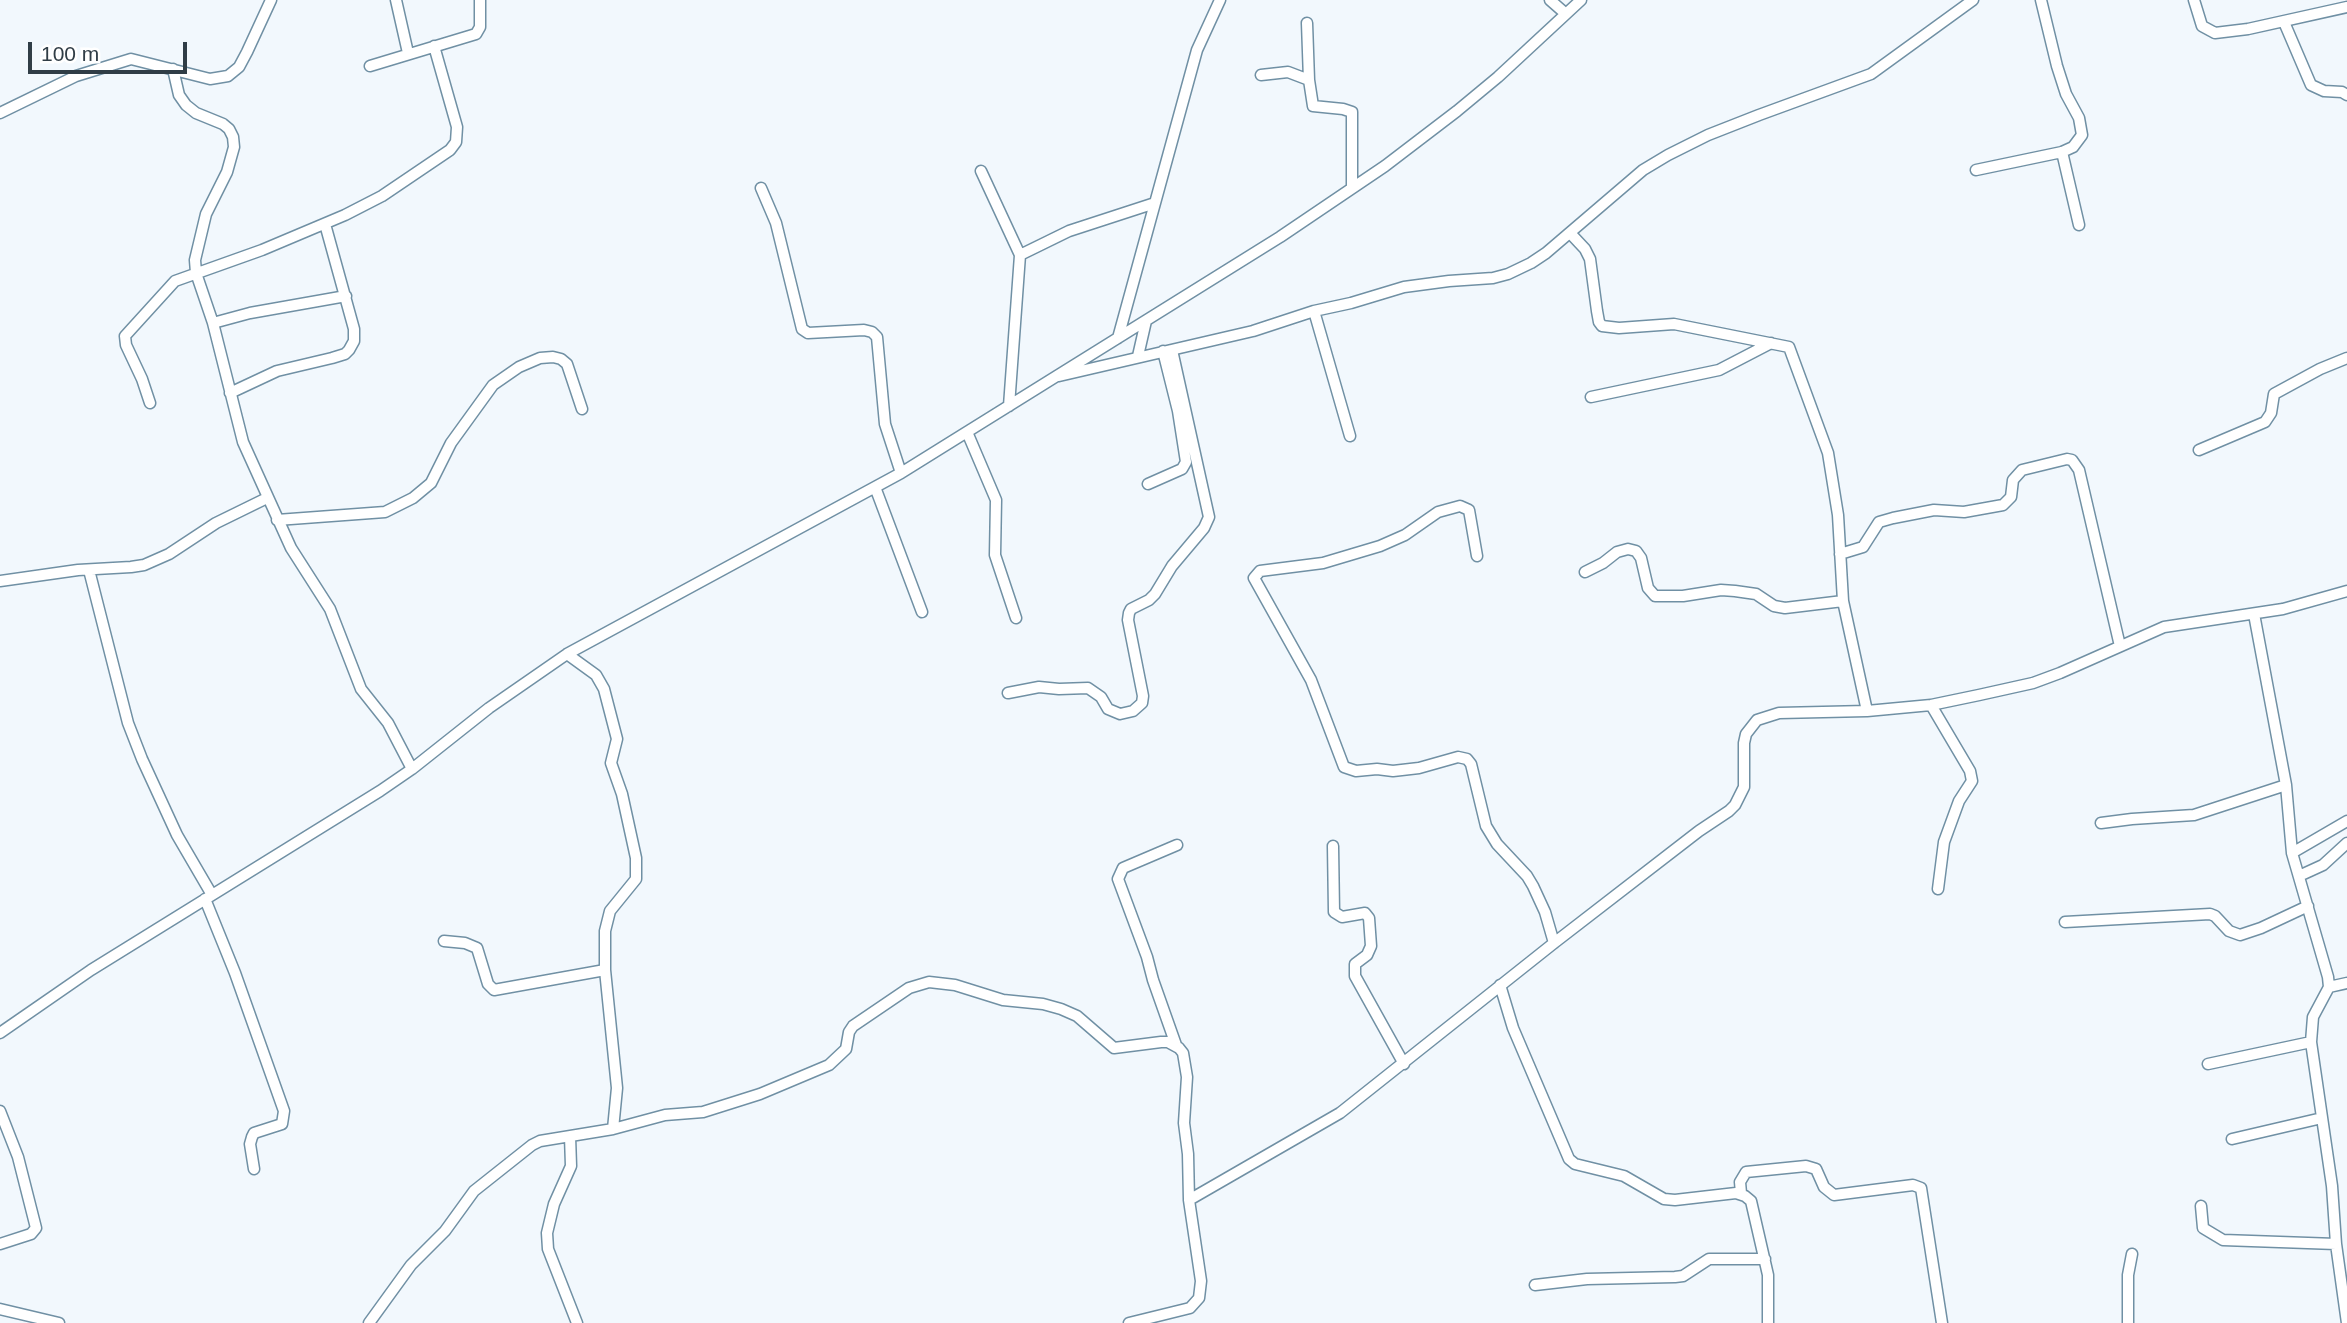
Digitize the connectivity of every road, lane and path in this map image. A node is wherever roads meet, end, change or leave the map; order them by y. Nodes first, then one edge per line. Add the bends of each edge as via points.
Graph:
1 (271, 0) edge
2 (396, 0) edge
3 (480, 0) edge
4 (1220, 0) edge
5 (1550, 0) edge
6 (1581, 0) edge
7 (1973, 0) edge
8 (2041, 0) edge
9 (2194, 0) edge
10 (2347, 8) edge
11 (1566, 14) junction
12 (2284, 22) junction
13 (1307, 23) dead end
14 (434, 46) junction
15 (408, 53) junction
16 (370, 66) dead end
17 (173, 69) junction
18 (1261, 75) dead end
19 (1309, 80) junction
20 (2347, 95) edge
21 (0, 113) edge
22 (2062, 152) junction
23 (1976, 170) dead end
24 (981, 171) dead end
25 (761, 188) dead end
26 (1352, 188) junction
27 (1155, 203) junction
28 (325, 224) junction
29 (2079, 225) dead end
30 (1570, 233) junction
31 (1020, 255) junction
32 (196, 273) junction
33 (345, 296) junction
34 (1314, 311) junction
35 (1146, 321) junction
36 (213, 323) junction
37 (1118, 338) junction
38 (1771, 343) junction
39 (1167, 350) junction
40 (1138, 356) junction
41 (2347, 358) edge
42 (1048, 379) junction
43 (230, 393) junction
44 (1591, 397) dead end
45 (150, 403) dead end
46 (1009, 405) junction
47 (582, 410) dead end
48 (967, 432) junction
49 (1350, 436) dead end
50 (2200, 450) dead end
51 (901, 473) junction
52 (1148, 484) dead end
53 (875, 487) junction
54 (267, 499) junction
55 (277, 520) junction
56 (1840, 554) junction
57 (1477, 556) dead end
58 (89, 570) junction
59 (1585, 572) dead end
60 (0, 581) edge
61 (2347, 591) edge
62 (1843, 601) junction
63 (922, 612) dead end
64 (2254, 614) junction
65 (1016, 618) dead end
66 (2120, 646) junction
67 (567, 654) junction
68 (1009, 693) dead end
69 (1931, 705) junction
70 (1867, 710) junction
71 (412, 769) junction
72 (2286, 785) junction
73 (2347, 821) edge
74 (2101, 823) dead end
75 (2347, 843) edge
76 (1177, 845) dead end
77 (1333, 846) dead end
78 (2292, 853) junction
79 (2298, 876) junction
80 (1938, 889) dead end
81 (208, 897) junction
82 (2308, 906) junction
83 (2065, 922) dead end
84 (444, 941) dead end
85 (1554, 943) junction
86 (606, 970) junction
87 (2347, 983) edge
88 (1500, 985) junction
89 (2329, 986) junction
90 (0, 1033) edge
91 (2311, 1042) junction
92 (1176, 1045) junction
93 (1404, 1064) junction
94 (2208, 1064) dead end
95 (0, 1111) edge
96 (2322, 1118) junction
97 (613, 1129) junction
98 (570, 1136) junction
99 (2232, 1139) dead end
100 (254, 1169) dead end
101 (1741, 1193) junction
102 (1189, 1200) junction
103 (2201, 1206) dead end
104 (0, 1244) edge
105 (2336, 1244) junction
106 (2132, 1254) dead end
107 (1765, 1258) junction
108 (1535, 1285) dead end
109 (0, 1309) edge
110 (59, 1323) edge
111 (369, 1323) edge
112 (577, 1323) edge
113 (1129, 1323) edge
114 (1768, 1323) edge
115 (1941, 1323) edge
116 (2128, 1323) edge
117 (2347, 1323) edge

1 - 17 street via 243,60 228,76 210,79
2 - 15 street
3 - 14 street via 478,32
4 - 27 street via 1197,50
5 - 11 street
6 - 11 street
7 - 30 street via 1871,74 1720,130 1668,155 1643,170
8 - 22 street via 2060,75 2083,128 2079,141
9 - 12 street via 2202,26 2215,33
10 - 12 street
11 - 26 street via 1457,111
12 - 20 street via 2311,85
13 - 19 street
14 - 15 street
14 - 28 street via 457,127 456,142 444,156 382,197
15 - 16 street
17 - 21 street via 142,60 115,62
17 - 32 street via 186,105 223,124 233,137 227,172 198,240
18 - 19 street via 1288,72
19 - 26 street via 1313,106 1352,113
22 - 23 street
22 - 29 street
24 - 31 street
25 - 51 street via 776,223 802,329 808,333 864,330 875,334 885,424
26 - 35 street
27 - 31 street via 1069,231
27 - 37 street
28 - 32 street
28 - 33 street
30 - 34 street via 1531,264 1508,274 1427,283
30 - 38 street via 1590,259 1602,326 1674,324
31 - 46 street
32 - 36 street
32 - 45 street via 169,286 125,336
33 - 36 street
33 - 43 street via 354,341 345,354 277,371
34 - 39 street via 1253,331
34 - 49 street
35 - 37 street
35 - 40 street
36 - 43 street
37 - 42 street
38 - 44 street via 1720,370
38 - 56 street via 1783,344 1793,353 1822,434 1832,473
39 - 40 street
39 - 52 street via 1186,463
39 - 68 street via 1209,517 1154,594 1129,613 1142,703 1120,714 1108,709 1088,688 1039,687
40 - 42 street
41 - 50 street via 2274,394 2265,422
42 - 46 street
43 - 54 street via 243,442
46 - 48 street
47 - 55 street via 567,364 553,357 540,358 493,385 451,443 431,483 413,498 385,512
48 - 51 street
48 - 65 street via 996,500 995,555
51 - 53 street
53 - 63 street
53 - 67 street
54 - 55 street
54 - 58 street via 216,523 154,562
55 - 71 street via 330,608 362,689 388,723
56 - 62 street
56 - 66 street via 1863,547 1879,522 1934,510 1964,512 2003,506 2022,470 2073,460
57 - 85 street via 1469,510 1460,506 1438,512 1405,536 1380,546 1323,564 1259,571 1254,578 1311,680 1344,767 1393,771 1467,759 1486,826 1533,886
58 - 60 street
58 - 81 street via 128,723
59 - 62 street via 1628,549 1641,558 1648,588 1655,596 1735,591 1756,594 1785,608
61 - 64 street
62 - 70 street
64 - 66 street via 2164,627
64 - 72 street
66 - 69 street via 2033,683
67 - 71 street
67 - 86 street via 596,675 604,689 617,738 611,763 636,858 636,879 607,919
69 - 70 street
69 - 80 street via 1972,777 1944,842
70 - 85 street via 1779,713 1757,720 1746,734 1744,787 1735,805
71 - 81 street
72 - 74 street via 2194,815
72 - 78 street
73 - 78 street
75 - 79 street via 2323,865
76 - 92 street via 1123,868 1118,879
77 - 93 street via 1334,912 1342,917 1365,912 1369,918 1371,946 1355,964 1355,976
78 - 79 street
79 - 82 street
81 - 90 street
81 - 100 street via 284,1111 282,1124 251,1137
82 - 83 street via 2240,935 2210,914
82 - 89 street
84 - 86 street via 477,948 494,990
85 - 88 street
86 - 97 street via 617,1088
87 - 89 street
88 - 93 street
88 - 101 street via 1513,1028 1569,1159 1624,1176 1664,1199
89 - 91 street via 2313,1017
91 - 94 street
91 - 96 street
92 - 97 street via 1161,1042 1114,1048 1077,1016 1061,1009 929,982 909,988 853,1026 846,1049 829,1065 703,1112 665,1115
92 - 102 street via 1183,1052 1187,1077 1184,1123
93 - 102 street via 1340,1113
95 - 104 street via 36,1228
96 - 99 street
96 - 105 street
97 - 98 street
98 - 111 street via 532,1145 481,1184
98 - 112 street via 571,1166 547,1233 548,1249
101 - 107 street via 1754,1209
101 - 115 street via 1740,1182 1746,1172 1806,1166 1816,1169 1824,1187 1834,1195 1913,1185 1921,1188
102 - 113 street via 1201,1281 1199,1298 1189,1308
103 - 105 street via 2203,1228 2223,1240
105 - 117 street
106 - 116 street
107 - 108 street via 1709,1259 1675,1277
107 - 114 street
109 - 110 street

